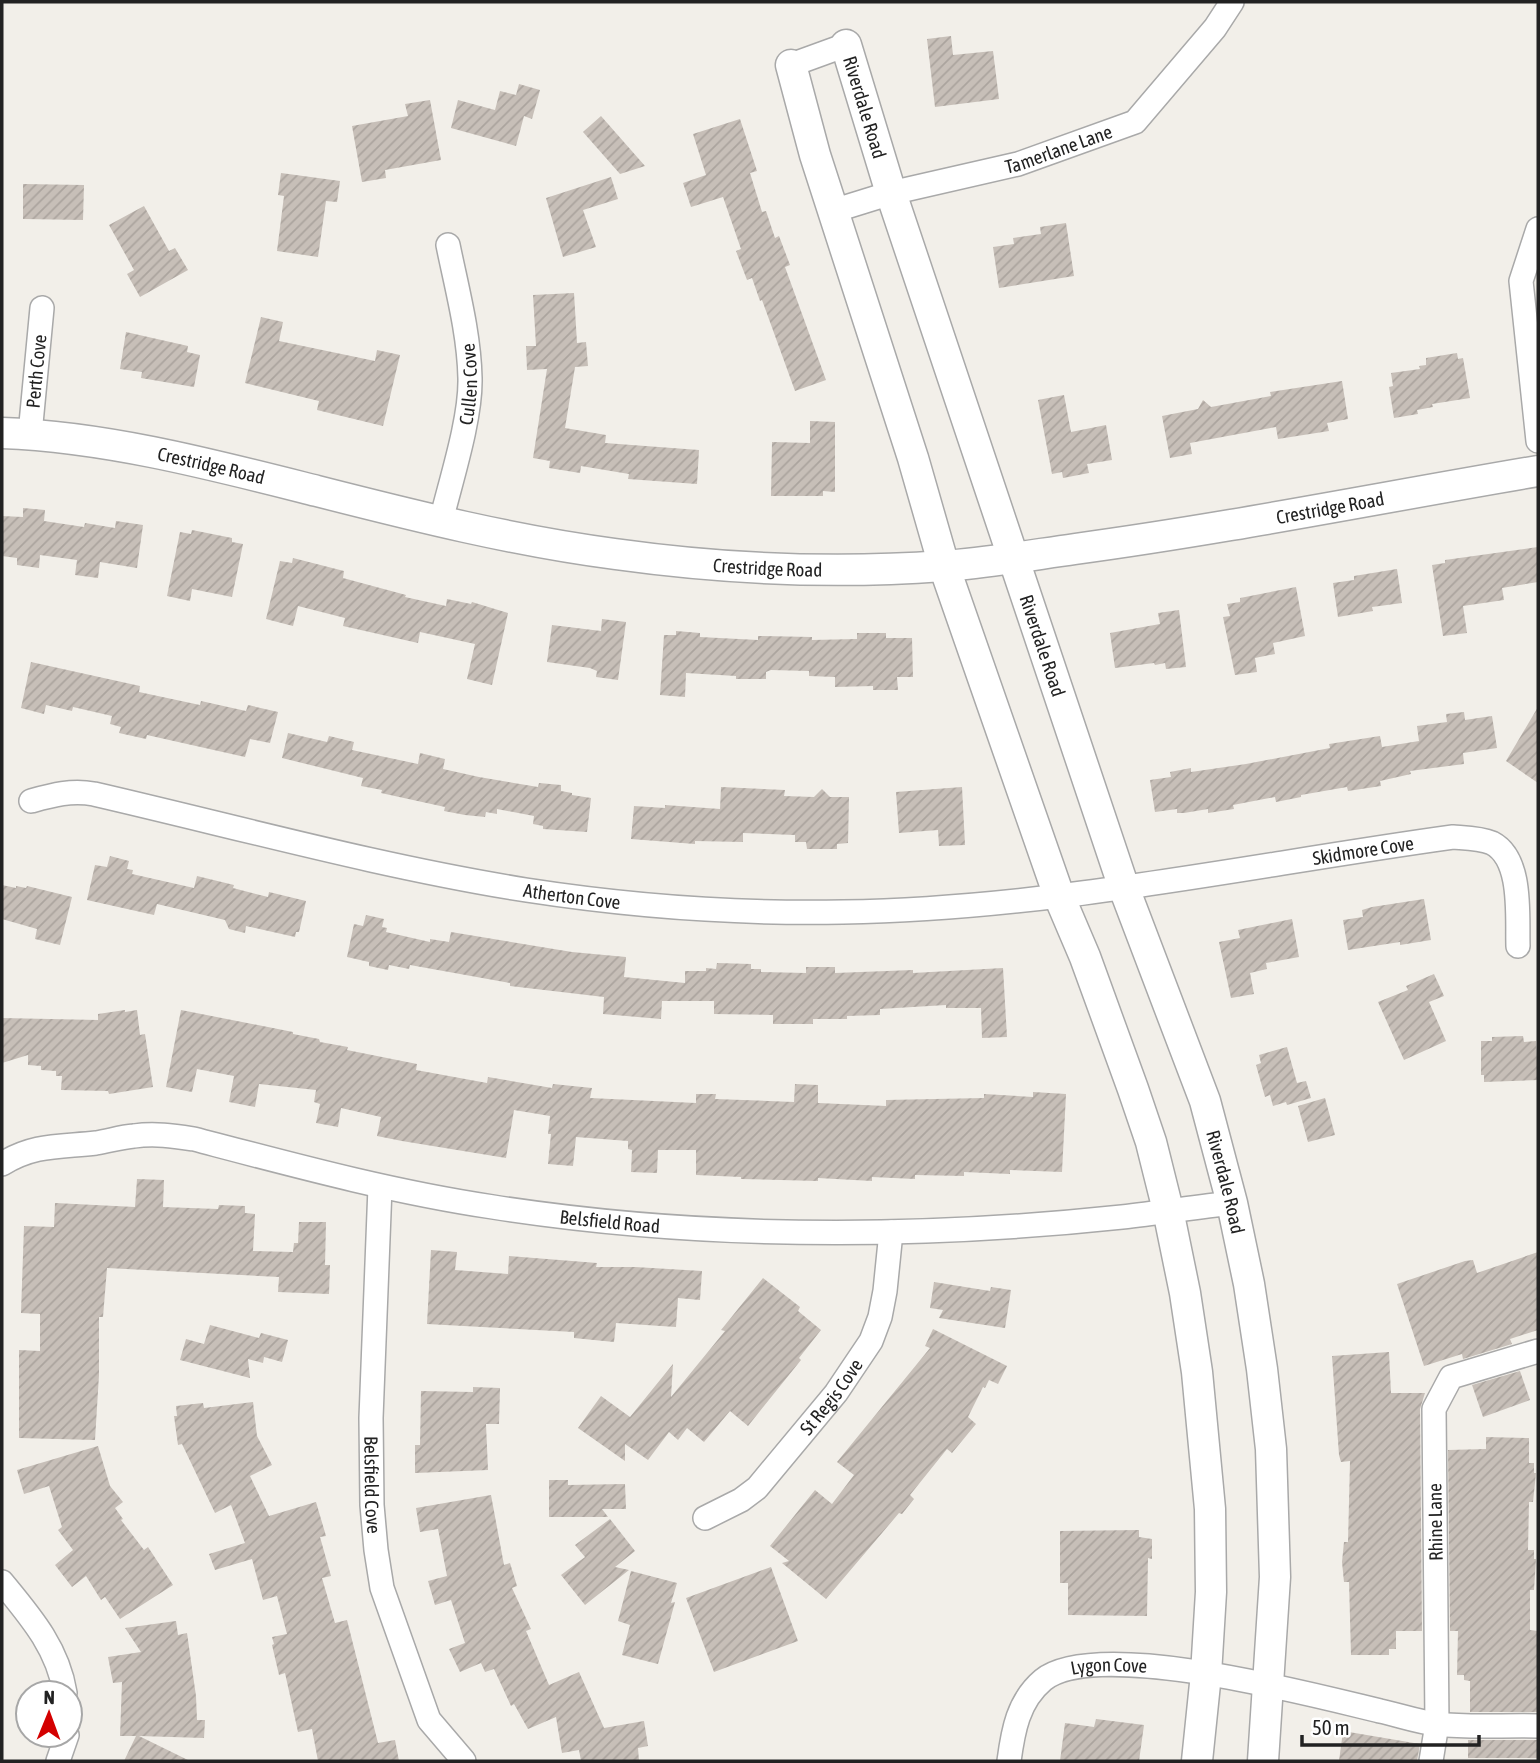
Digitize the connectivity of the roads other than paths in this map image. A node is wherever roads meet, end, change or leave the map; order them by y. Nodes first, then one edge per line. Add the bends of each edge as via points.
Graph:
1 (1232, 2) edge
2 (846, 45) joint
3 (791, 65) joint
4 (891, 193) junction
5 (832, 211) junction
6 (1538, 229) edge
7 (448, 245) dead end
8 (42, 308) dead end
9 (16, 434) edge
10 (1538, 441) edge
11 (1538, 471) edge
12 (441, 521) junction
13 (1014, 558) junction
14 (944, 566) junction
15 (31, 801) dead end
16 (1124, 888) junction
17 (1059, 896) junction
18 (1518, 946) dead end
19 (2, 1164) edge
20 (380, 1187) junction
21 (1232, 1203) junction
22 (1168, 1210) junction
23 (891, 1231) junction
24 (1538, 1351) edge
25 (705, 1518) dead end
26 (2, 1582) edge
27 (1206, 1674) junction
28 (61, 1679) edge
29 (1269, 1685) junction
30 (1437, 1724) junction
31 (1538, 1726) edge
32 (464, 1761) edge
33 (1009, 1761) edge
34 (1197, 1761) edge
35 (1263, 1761) edge
36 (1431, 1761) edge

1 - 4 street, Tamerlane Lane via 1135,122 1018,164
2 - 3 street, Riverdale Road
2 - 4 street, Riverdale Road
3 - 5 street, Riverdale Road
4 - 5 street, Tamerlane Lane
4 - 13 street, Riverdale Road
5 - 14 street, Riverdale Road
6 - 10 street via 1521,281
7 - 12 street, Cullen Cove via 471,380
8 - 9 street, Perth Cove
9 - 12 street, Crestridge Road via 204,463
11 - 13 street, Crestridge Road
12 - 14 street, Crestridge Road via 614,554 711,564 854,569
13 - 14 street, Crestridge Road
13 - 16 street, Riverdale Road
14 - 17 street, Riverdale Road
15 - 17 street, Atherton Cove via 78,791 424,870 525,890 625,902 843,912
16 - 17 street, Atherton Cove
16 - 18 street, Skidmore Cove via 1406,843 1475,838 1506,854 1516,885
16 - 21 street, Riverdale Road via 1205,1101
17 - 22 street, Riverdale Road via 1133,1089
19 - 20 street, Belsfield Road via 32,1149 165,1135
20 - 23 street, Belsfield Road via 495,1208 631,1224
20 - 32 street, Belsfield Cove via 371,1418 376,1550 382,1588 429,1720
21 - 22 street, Belsfield Road
21 - 29 street, Riverdale Road via 1249,1284 1271,1449 1275,1577
22 - 23 street, Belsfield Road via 1071,1221
22 - 27 street, Riverdale Road via 1185,1293 1206,1460 1211,1592
23 - 25 street, St Regis Cove via 880,1317 863,1356 757,1488
24 - 30 street, Rhine Lane via 1451,1377 1434,1409
26 - 28 street via 46,1638
27 - 29 street, Lygon Cove
27 - 33 street, Lygon Cove via 1097,1663 1044,1679 1018,1715
27 - 34 street, Riverdale Road
29 - 30 street, Lygon Cove
29 - 35 street, Riverdale Road
30 - 31 street, Lygon Cove
30 - 36 street, Rhine Lane

